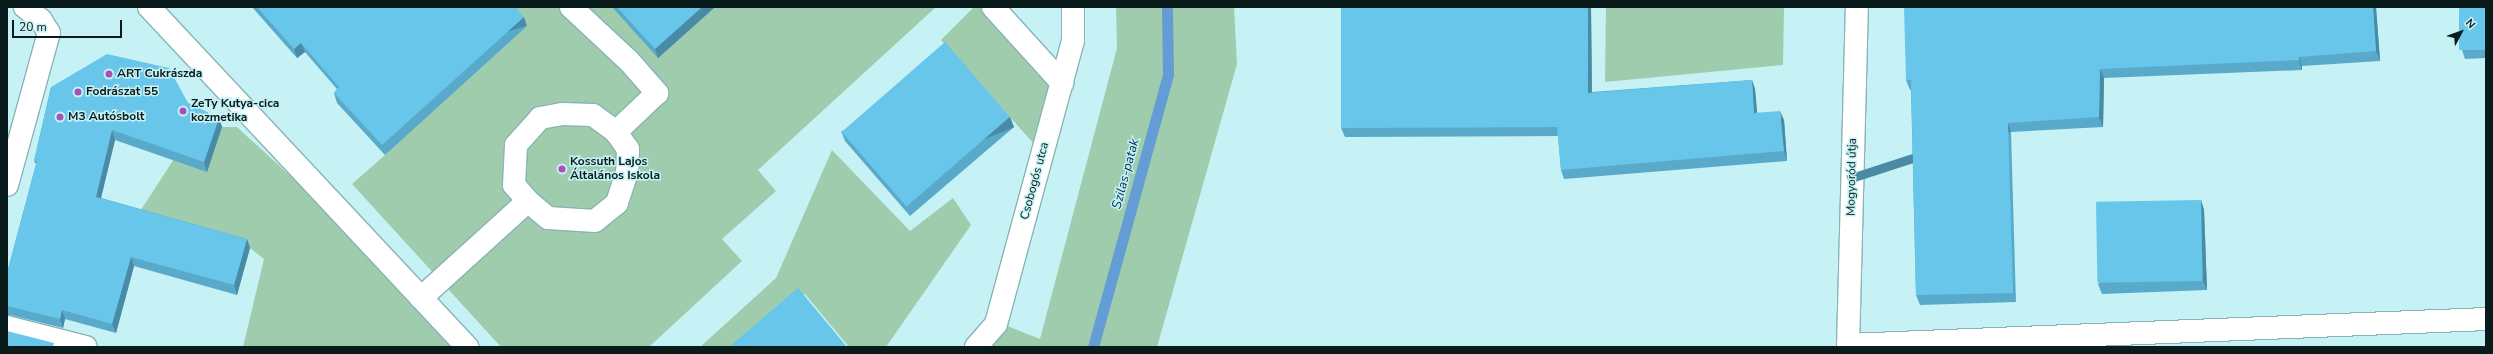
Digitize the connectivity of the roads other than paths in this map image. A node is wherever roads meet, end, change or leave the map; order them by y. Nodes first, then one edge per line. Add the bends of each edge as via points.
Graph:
1 (25, 7) edge
2 (149, 7) edge
3 (571, 7) edge
4 (993, 7) edge
5 (1073, 7) edge
6 (1857, 7) edge
7 (1062, 83) junction
8 (616, 132) junction
9 (7, 185) edge
10 (528, 201) junction
11 (422, 298) junction
12 (2486, 319) edge
13 (7, 327) edge
14 (2112, 340) edge
15 (1848, 346) edge
16 (86, 347) edge
17 (467, 347) edge
18 (976, 347) edge

1 - 9 street via 42,20 49,33
2 - 11 street
3 - 8 street via 628,61 657,93
4 - 7 street
5 - 7 street, Csobogós utca via 1073,40
6 - 15 street, Mogyoród útja
7 - 18 street, Csobogós utca via 996,324
8 - 10 street via 628,149 627,172 617,204 612,208 595,221 548,218
8 - 10 street via 593,115 562,114 540,118 516,144 514,185
10 - 11 street
11 - 17 street
12 - 14 street
13 - 16 street
14 - 15 street

